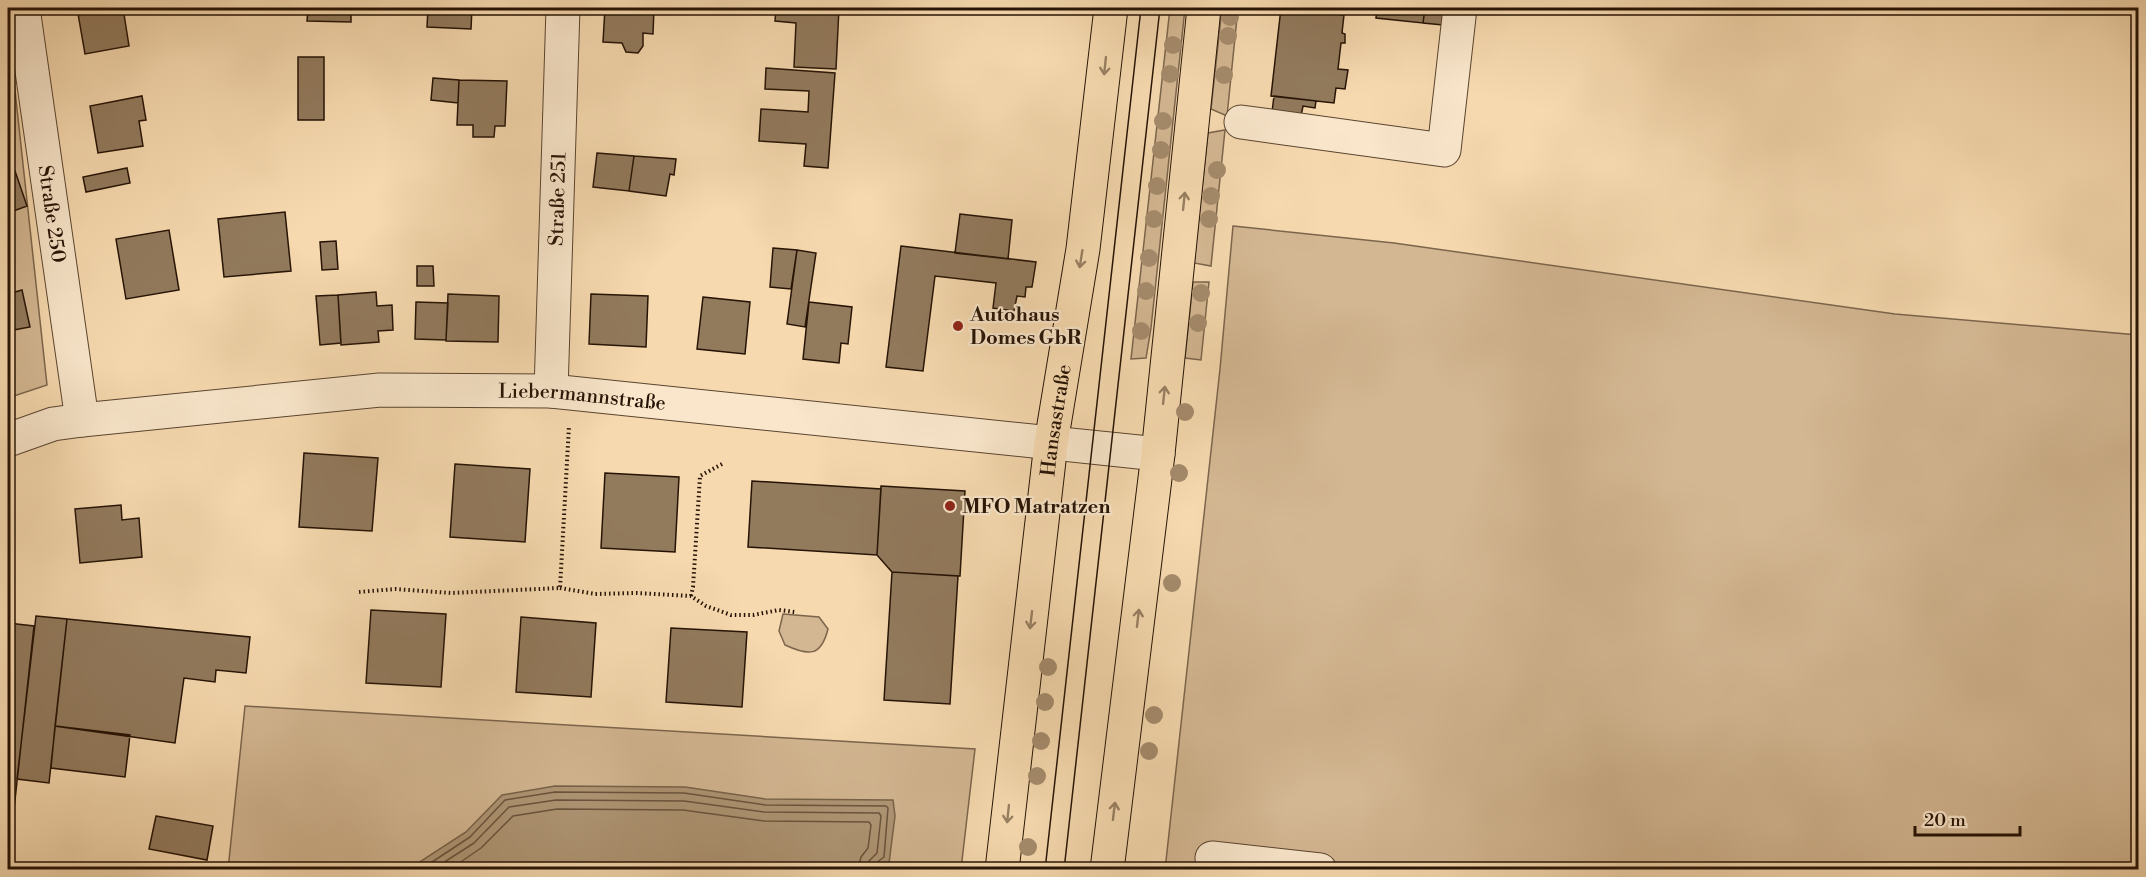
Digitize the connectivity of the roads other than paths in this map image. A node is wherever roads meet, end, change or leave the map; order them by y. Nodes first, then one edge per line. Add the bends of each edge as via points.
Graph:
1 (23, 8) edge
2 (563, 8) edge
3 (1111, 8) edge
4 (1204, 8) edge
5 (1460, 8) edge
6 (1241, 122) dead end
7 (561, 392) junction
8 (82, 420) junction
9 (8, 440) edge
10 (1052, 443) junction
11 (1158, 454) junction
12 (1212, 858) dead end
13 (1002, 870) edge
14 (1107, 870) edge
15 (1320, 870) edge

1 - 8 street, Straße 250
2 - 7 street, Straße 251
3 -> 10 main road, Hansastraße via 1083,249
11 -> 4 main road
5 - 6 street via 1444,150
7 - 8 street, Liebermannstraße via 380,390
7 - 10 street, Liebermannstraße
8 - 9 street, Liebermannstraße via 53,424
10 - 11 street, Liebermannstraße
10 -> 13 main road, Hansastraße
14 -> 11 main road
12 - 15 street

